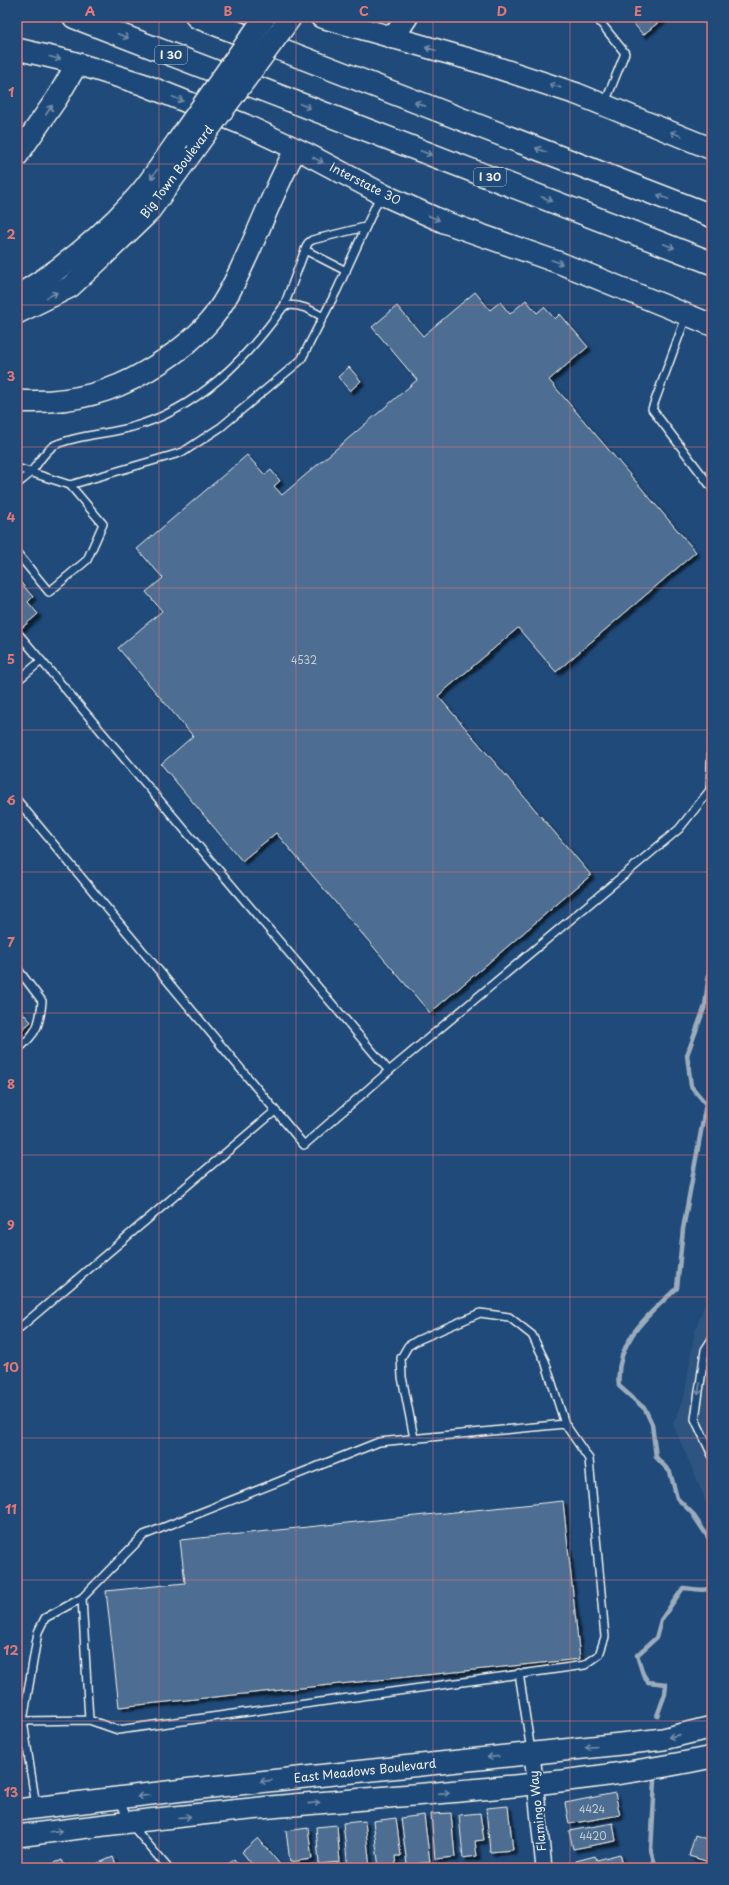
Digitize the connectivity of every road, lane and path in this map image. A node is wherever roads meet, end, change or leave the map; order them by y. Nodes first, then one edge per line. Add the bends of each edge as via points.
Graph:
1 (74, 17) edge
2 (197, 17) edge
3 (265, 17) edge
4 (291, 17) edge
5 (321, 17) edge
6 (407, 17) edge
7 (596, 17) edge
8 (393, 38) junction
9 (17, 48) edge
10 (77, 64) junction
11 (604, 105) junction
12 (296, 149) junction
13 (712, 149) edge
14 (17, 156) edge
15 (381, 194) junction
16 (712, 216) edge
17 (365, 228) junction
18 (305, 250) junction
19 (712, 263) edge
20 (346, 271) junction
21 (17, 296) edge
22 (284, 306) junction
23 (17, 313) edge
24 (687, 314) junction
25 (323, 317) junction
26 (712, 325) edge
27 (22, 399) edge
28 (17, 468) edge
29 (31, 473) junction
30 (17, 484) edge
31 (70, 485) junction
32 (712, 488) edge
33 (17, 553) edge
34 (17, 632) edge
35 (41, 661) junction
36 (17, 681) edge
37 (712, 743) edge
38 (17, 800) edge
39 (17, 968) edge
40 (17, 1050) edge
41 (389, 1071) junction
42 (275, 1111) junction
43 (17, 1330) edge
44 (712, 1339) edge
45 (565, 1424) junction
46 (414, 1438) junction
47 (712, 1455) edge
48 (82, 1598) junction
49 (520, 1674) junction
50 (89, 1720) junction
51 (20, 1721) edge
52 (712, 1727) edge
53 (532, 1753) junction
54 (712, 1757) edge
55 (536, 1785) junction
56 (119, 1799) junction
57 (27, 1809) edge
58 (128, 1822) junction
59 (17, 1836) edge
60 (168, 1868) edge
61 (544, 1868) edge

1 -> 19 highway, I 30
16 -> 2 highway
3 -> 21 main road, Big Town Boulevard, bridge via 136,199 90,245 46,280
23 -> 4 main road, Big Town Boulevard, bridge via 70,287 148,213
5 - 8 main road
6 - 8 main road
7 - 11 lane via 625,53
11 -> 8 main road via 483,63
9 -> 10 main road, Interstate 30
10 -> 12 main road, Interstate 30 via 142,84 245,125
14 -> 10 main road
13 -> 11 main road
12 -> 15 main road, Interstate 30
12 - 27 main road via 276,187 236,279 210,321 191,342 167,360 135,378 97,394 59,402
15 - 17 lane
15 -> 24 main road, Interstate 30 via 444,222 560,263
17 - 18 lane via 312,240
17 - 20 lane
18 - 20 lane
18 - 22 lane
20 - 25 lane
22 - 25 lane via 292,304 303,307
22 - 29 lane via 232,367 212,386 189,402 164,416 134,427 54,446
24 - 26 main road, Interstate 30
24 - 32 lane via 652,409
25 - 31 lane via 301,360 221,427 183,452
28 - 29 lane
29 - 30 lane
29 - 31 lane
31 - 33 lane via 103,524 87,560 49,592
34 - 35 lane
35 - 36 lane
35 - 41 lane
37 - 41 lane via 710,790 679,829
38 - 42 lane
39 - 40 lane via 42,1001 40,1022 32,1038
41 - 42 lane via 304,1145
42 - 43 lane
44 -> 47 lane via 705,1350 695,1419
45 - 46 lane
45 - 46 lane via 545,1361 532,1335 509,1317 480,1313 418,1340 408,1346 401,1358 402,1377
45 - 49 lane via 589,1459 604,1637 599,1655 585,1665
46 - 48 lane via 378,1442 144,1535
48 - 50 lane
48 - 51 lane via 45,1618 38,1632
49 - 50 lane via 118,1730
49 - 53 lane
50 - 51 lane
51 - 57 lane
52 -> 53 main road, East Meadows Boulevard via 662,1738
53 - 55 street, Flamingo Way
53 -> 56 main road, East Meadows Boulevard
54 - 55 main road via 661,1768
58 -> 55 main road
55 - 61 street, Flamingo Way
56 - 57 main road, East Meadows Boulevard
56 - 58 lane
59 -> 58 main road
58 - 60 lane

